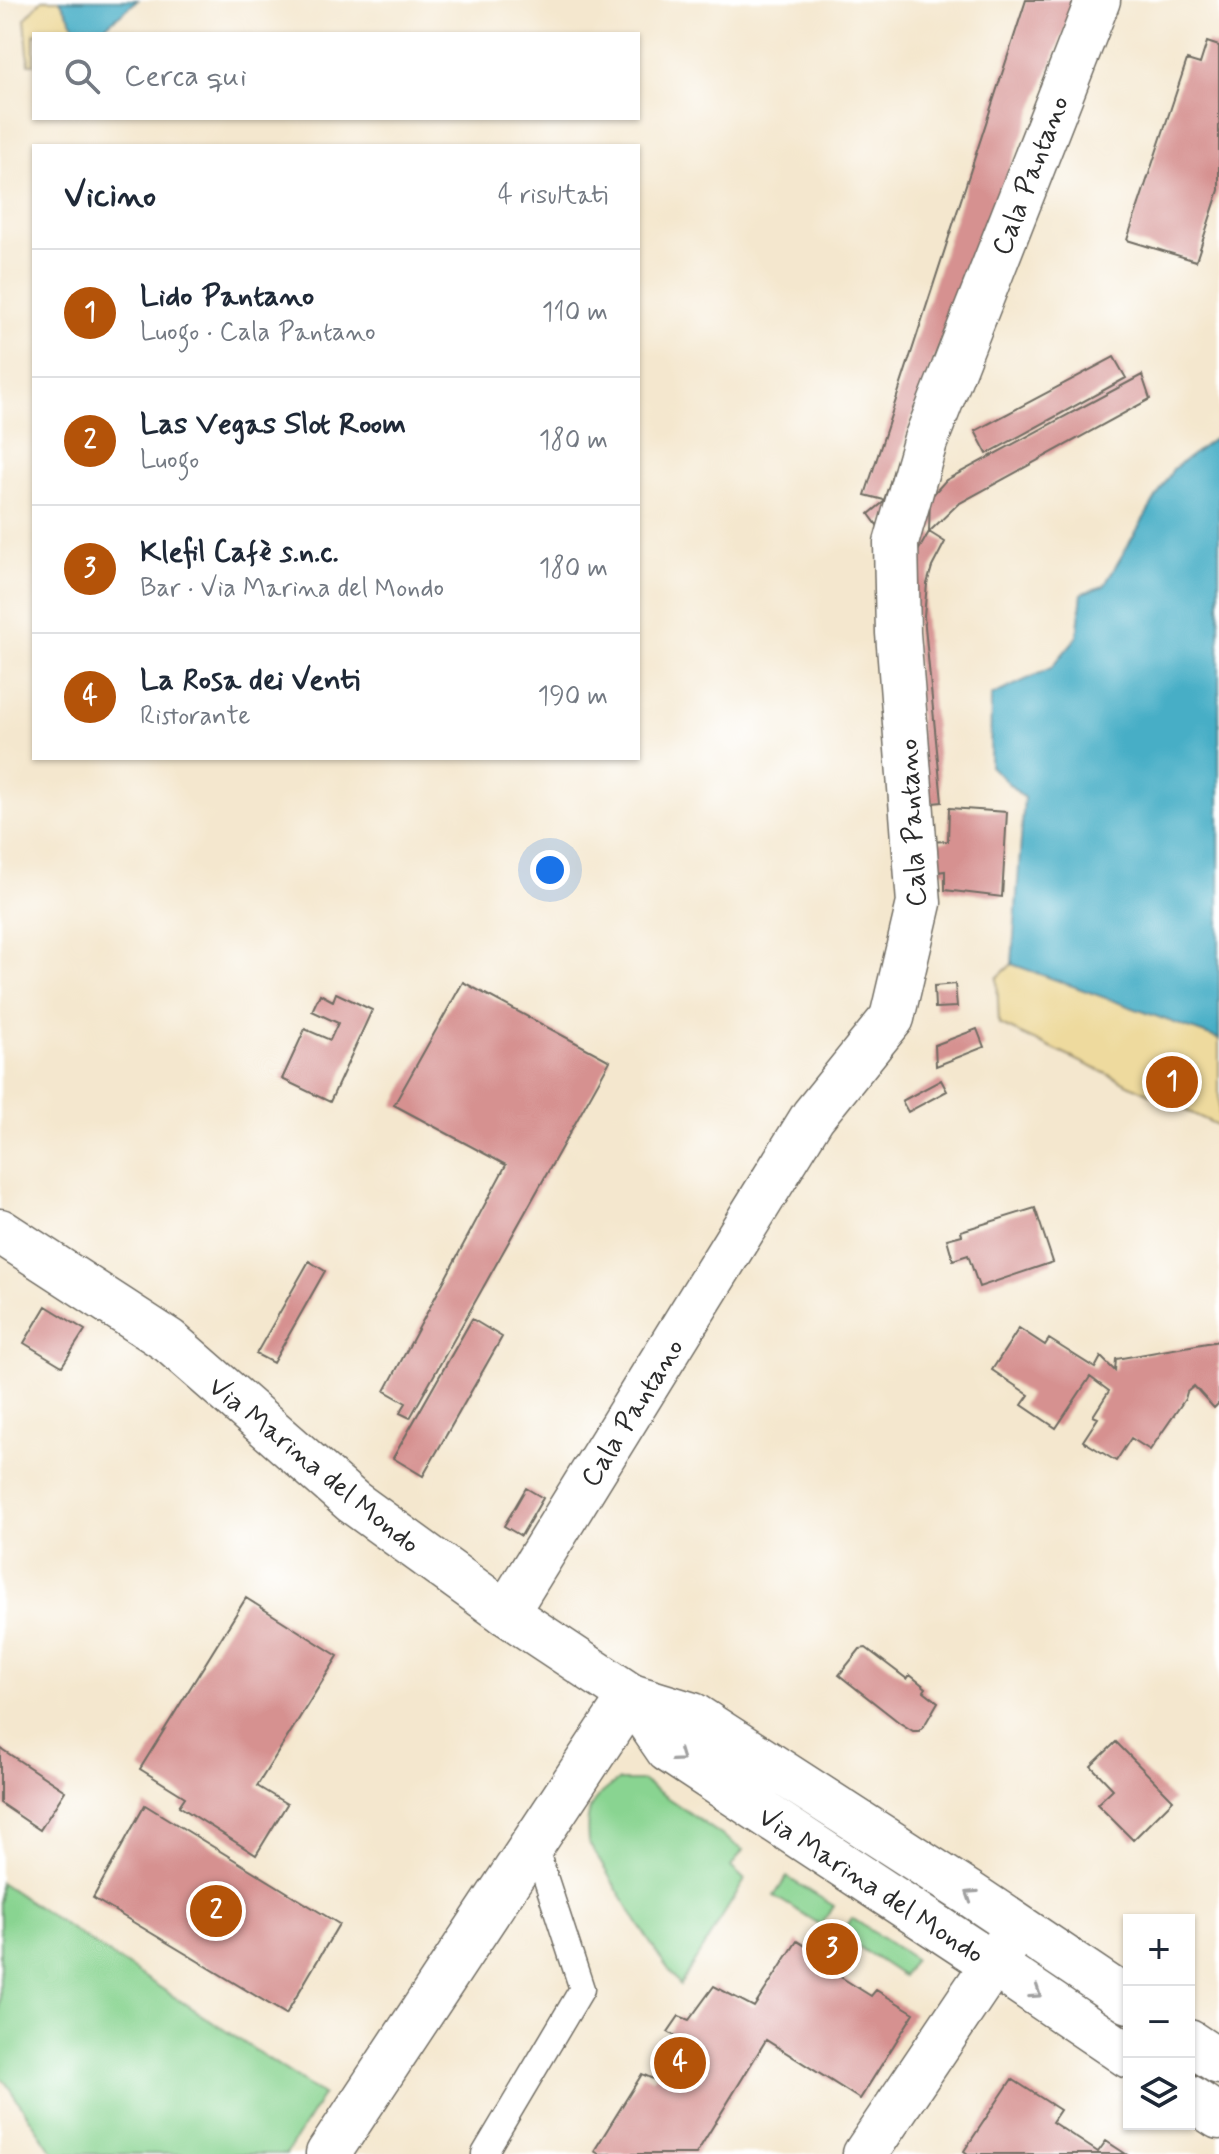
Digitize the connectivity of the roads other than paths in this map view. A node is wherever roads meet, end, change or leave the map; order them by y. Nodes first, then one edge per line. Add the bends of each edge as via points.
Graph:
1 (1098, 0) edge
2 (0, 1231) edge
3 (506, 1613) junction
4 (631, 1696) junction
5 (534, 1843) junction
6 (1019, 1926) junction
7 (993, 1964) junction
8 (1123, 1997) edge
9 (1195, 2046) edge
10 (1123, 2052) edge
11 (1219, 2062) edge
12 (1195, 2101) edge
13 (1219, 2117) edge
14 (328, 2154) edge
15 (484, 2154) edge
16 (865, 2154) edge

1 - 3 street, Cala Pantano via 925,442 896,543 919,903 892,1018 813,1116
2 - 3 street, Via Marina del Mondo via 169,1341 353,1502
3 - 4 street, Via Marina del Mondo
4 - 5 street
6 -> 4 street, Via Marina del Mondo via 693,1715
4 -> 7 street, Via Marina del Mondo via 668,1750
5 - 14 street
5 - 15 lane via 582,1989
6 - 7 street
6 - 8 street, Via Marina del Mondo
7 -> 10 street, Via Marina del Mondo
7 - 16 street
9 - 11 street
12 - 13 street

